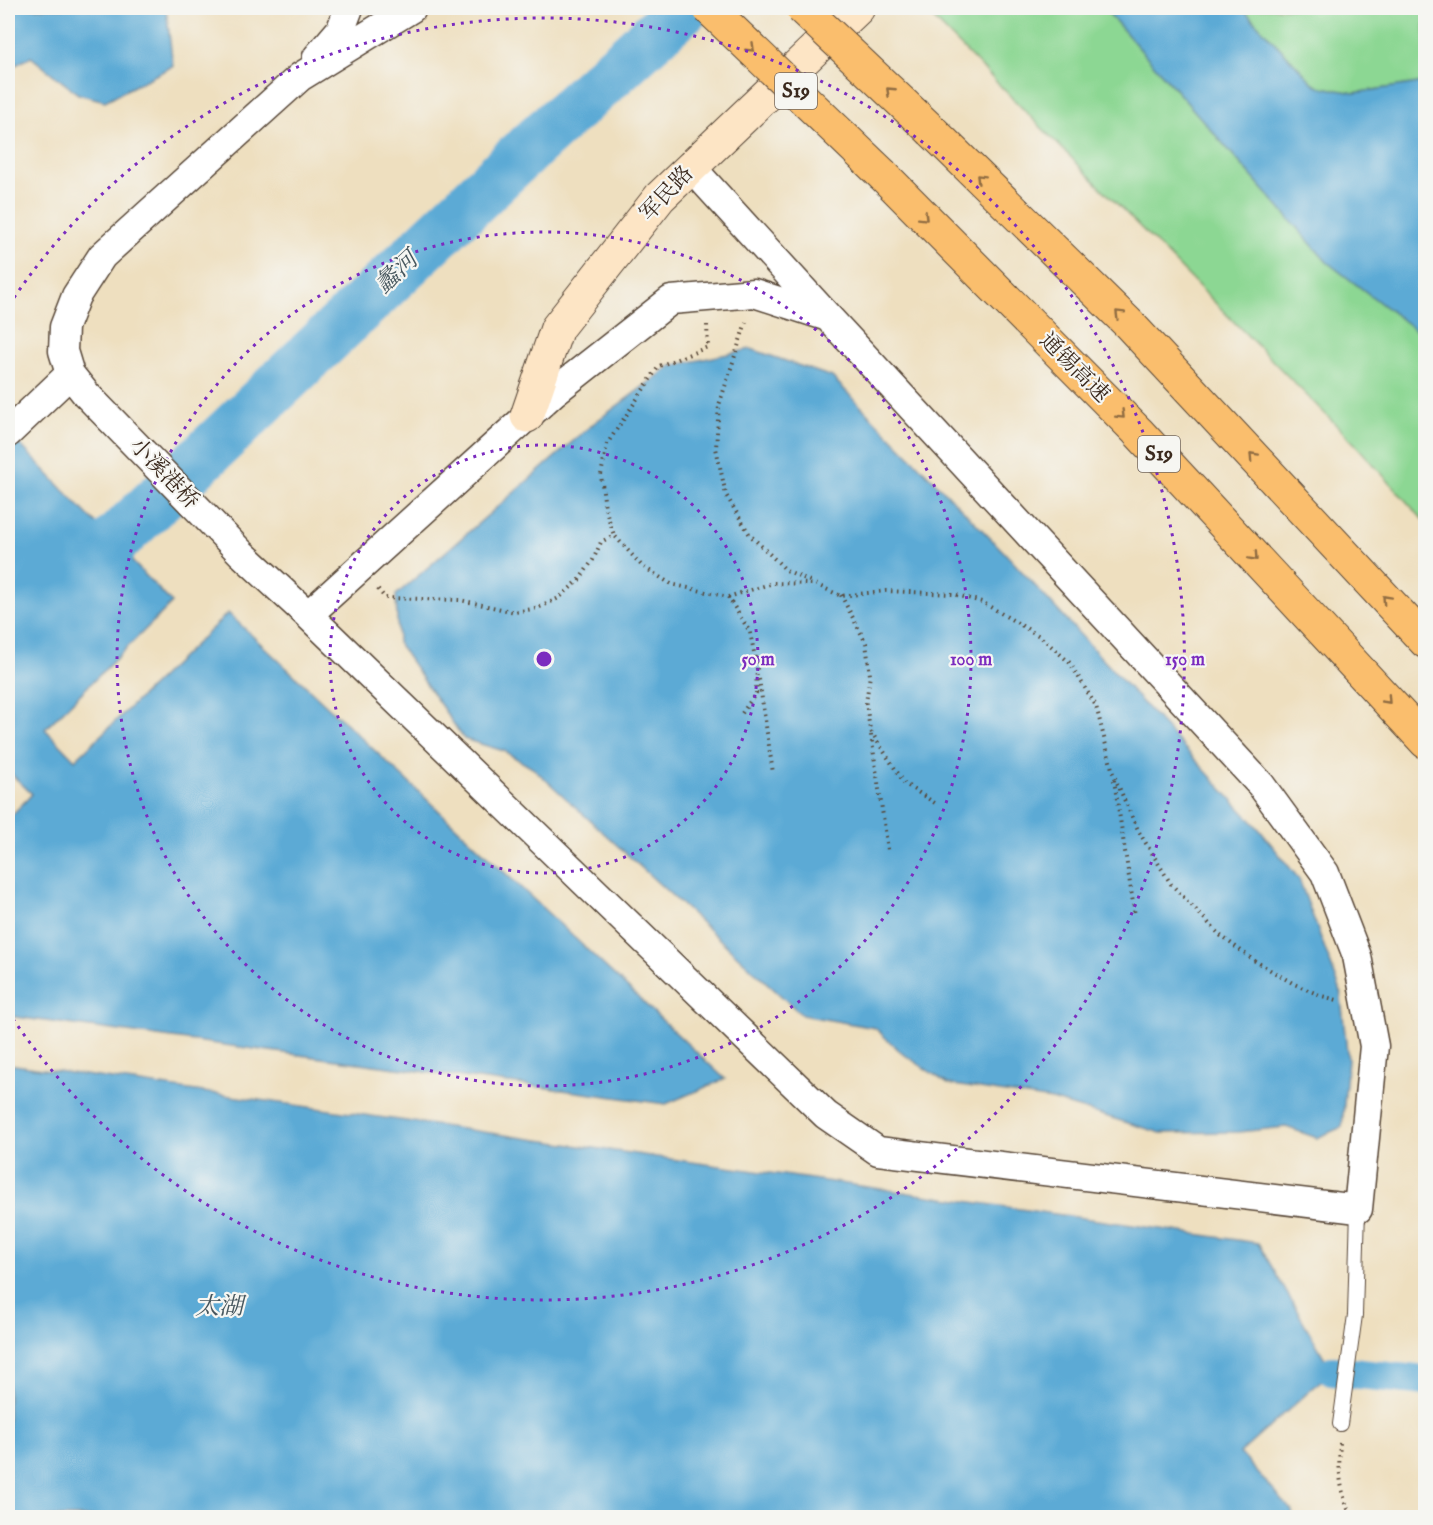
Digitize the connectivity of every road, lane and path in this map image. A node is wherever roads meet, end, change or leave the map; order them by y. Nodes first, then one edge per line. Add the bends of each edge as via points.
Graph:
1 (349, 8) edge
2 (412, 8) edge
3 (709, 8) edge
4 (802, 8) edge
5 (858, 8) edge
6 (871, 8) edge
7 (300, 77) junction
8 (696, 174) junction
9 (705, 297) junction
10 (828, 317) junction
11 (739, 346) dead end
12 (78, 384) junction
13 (554, 392) junction
14 (527, 416) junction
15 (8, 433) edge
16 (614, 535) junction
17 (815, 584) junction
18 (841, 596) junction
19 (728, 597) junction
20 (385, 598) dead end
21 (308, 615) junction
22 (1425, 642) edge
23 (757, 668) junction
24 (740, 716) dead end
25 (870, 730) junction
26 (1425, 742) edge
27 (773, 773) dead end
28 (1113, 773) junction
29 (938, 805) dead end
30 (888, 850) dead end
31 (1135, 916) dead end
32 (1366, 1004) junction
33 (1358, 1209) junction
34 (1341, 1424) joint
35 (1352, 1518) edge

1 - 7 street via 341,28
2 - 7 street
3 -> 26 highway, 通锡高速 / S19, bridge via 883,175 1137,431
22 -> 4 highway, bridge via 1129,324
5 - 8 street, 军民路
6 - 8 street, 军民路
7 - 12 street via 102,256 76,296 64,327 63,351
8 - 10 street
8 - 13 street, 军民路 via 570,339
8 - 14 street, 军民路 via 660,197 557,328
9 - 10 street via 754,293
9 - 13 street via 671,300
9 - 16 path via 708,347 659,366 608,444 601,475 605,508
10 - 32 street via 1261,785 1325,873 1357,956
11 - 17 path via 719,405 716,448 726,495 750,535 786,570
12 - 15 street
12 - 21 street, 小溪港桥 via 241,553
13 - 14 street
14 - 21 street
16 - 19 path via 642,567 671,584
16 - 20 path via 601,542 579,579 559,598 538,608 514,612 460,600
17 - 18 path
17 - 19 path via 773,583
18 - 25 path via 866,643
18 - 28 path via 886,591 953,594 982,602 1041,637 1070,663 1096,706
19 - 23 path via 750,632
21 - 33 street, 小溪港桥 via 825,1115 878,1151
23 - 24 path via 756,693
23 - 27 path
25 - 29 path via 905,784
25 - 30 path
28 - 31 path
28 - 32 path via 1139,832 1171,884 1221,936 1294,984 1349,1004
32 - 33 street via 1374,1046
33 - 34 lane via 1355,1314
34 - 35 path via 1338,1471

